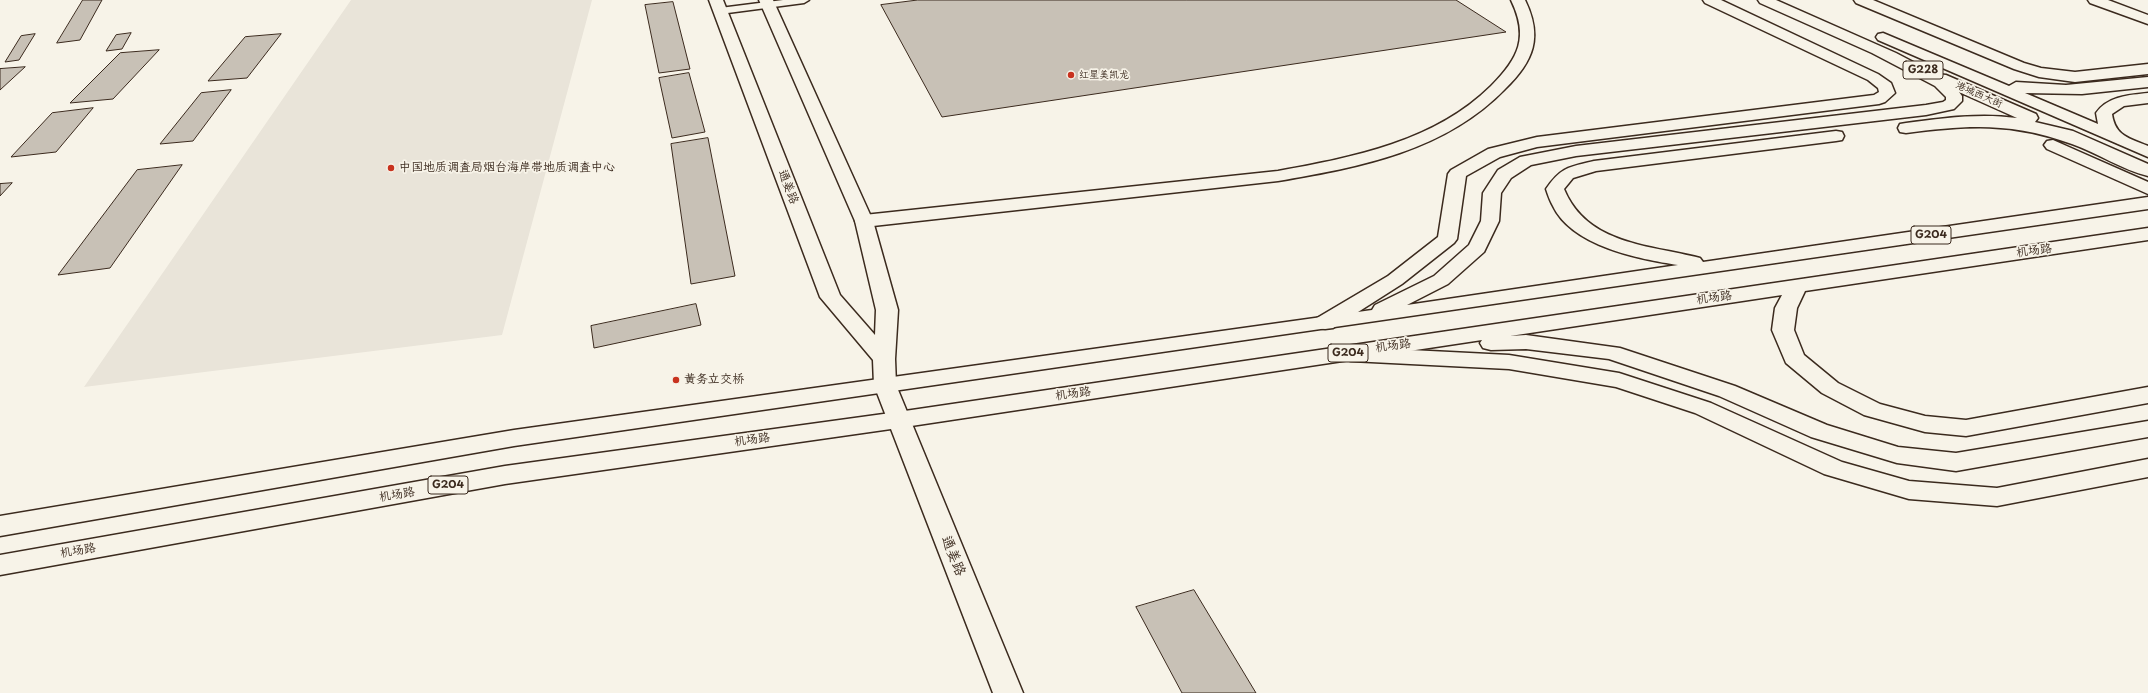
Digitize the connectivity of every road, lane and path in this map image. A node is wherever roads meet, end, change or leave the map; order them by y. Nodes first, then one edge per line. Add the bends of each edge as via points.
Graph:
1 (804, 0) edge
2 (1518, 0) edge
3 (1710, 0) edge
4 (1765, 0) edge
5 (1799, 0) edge
6 (1861, 0) edge
7 (2095, 0) edge
8 (766, 2) edge
9 (718, 5) edge
10 (2148, 20) edge
11 (1877, 50) junction
12 (2148, 69) edge
13 (1973, 77) junction
14 (2148, 82) edge
15 (2148, 98) edge
16 (2104, 113) junction
17 (1984, 121) junction
18 (2145, 135) edge
19 (2113, 137) junction
20 (2081, 141) junction
21 (2148, 152) edge
22 (2148, 171) edge
23 (2148, 189) edge
24 (2148, 203) edge
25 (864, 221) junction
26 (2148, 234) edge
27 (1714, 266) junction
28 (1797, 286) junction
29 (1362, 318) junction
30 (1325, 324) junction
31 (1386, 347) junction
32 (1344, 353) junction
33 (884, 359) junction
34 (885, 385) junction
35 (2148, 395) edge
36 (898, 420) junction
37 (2148, 429) edge
38 (2148, 468) edge
39 (0, 526) edge
40 (0, 565) edge
41 (1008, 693) edge

1 - 8 lane
2 - 25 main road via 1526,15 1528,45 1517,68 1493,96 1469,114 1433,135 1381,154 1330,167 1278,176
3 - 30 main road via 1873,77 1885,86 1887,93 1879,99 1537,142 1494,153 1457,174 1447,238 1395,280
4 - 11 main road, 港城西大街 / G228
5 - 13 main road, 港城西大街 / G228
6 - 12 main road via 2039,72 2084,77
7 - 10 main road
8 - 9 lane
8 - 25 main road
9 - 33 main road, 通姜路 via 830,297
11 - 20 main road, 港城西大街 / G228
11 - 29 main road via 1941,83 1954,96 1954,101 1948,106 1926,110 1576,151 1526,161 1504,174 1492,193 1490,221 1477,248 1441,280
13 - 14 main road via 2015,87 2056,91
13 - 19 main road, 港城西大街 / G228
15 - 16 main road via 2110,105
16 - 18 main road
16 - 19 main road via 2105,122
17 - 20 main road via 2023,124
17 - 23 main road via 2048,142
17 - 27 main road via 1938,124 1594,166 1567,174 1555,189 1565,214 1581,227 1648,255
19 - 21 main road, 港城西大街 / G228
20 - 22 main road, 港城西大街 / G228
24 - 27 main road, G204
25 - 33 main road via 887,310
26 - 28 main road, 机场路 / G204
27 - 29 main road, G204
28 - 31 main road, 机场路 / G204
28 - 35 main road via 1786,308 1783,330 1794,358 1830,388 1872,410 1925,424 1966,428
29 - 30 main road, G204
30 - 34 main road, G204
31 - 32 main road, 机场路 / G204
31 - 37 main road via 1526,342 1612,353 1727,391 1819,431 1897,455 1956,462
32 - 36 main road, 机场路 / G204
32 - 38 main road via 1509,362 1619,380 1703,408 1833,468 1909,490 1997,497
33 - 34 main road
34 - 36 main road, 通姜路
34 - 39 main road, G204 via 514,438
36 - 40 main road, 机场路 / G204 via 505,475
36 - 41 main road, 通姜路

